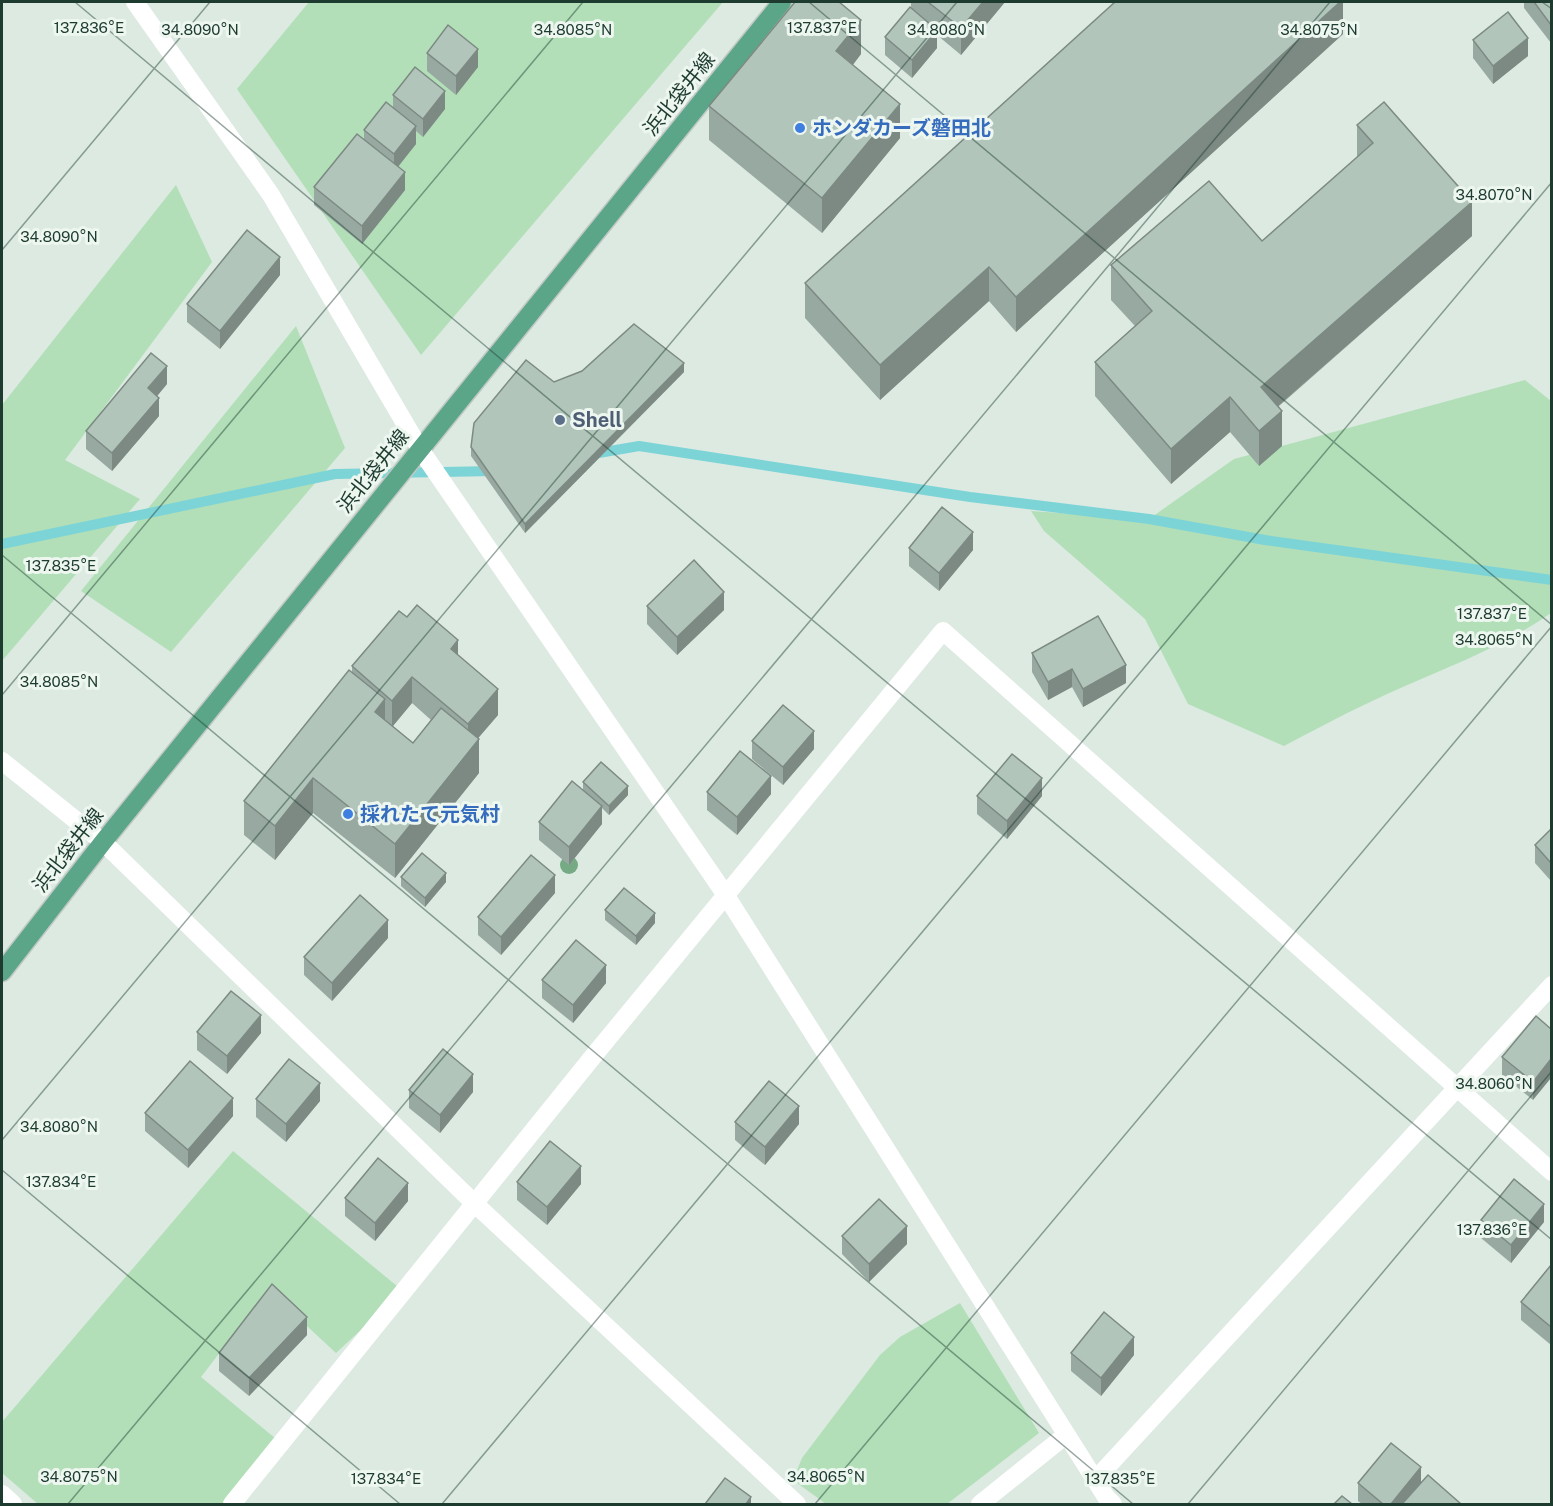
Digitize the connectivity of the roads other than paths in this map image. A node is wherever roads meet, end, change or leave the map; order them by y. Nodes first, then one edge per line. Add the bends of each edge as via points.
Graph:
1 (135, 2) edge
2 (782, 2) edge
3 (420, 449) junction
4 (2, 761) edge
5 (103, 842) junction
6 (725, 894) junction
7 (2, 972) edge
8 (1551, 985) edge
9 (1457, 1088) junction
10 (1551, 1172) edge
11 (474, 1203) junction
12 (1066, 1435) junction
13 (1095, 1480) junction
14 (2, 1494) edge
15 (13, 1504) edge
16 (232, 1504) edge
17 (798, 1504) edge
18 (980, 1504) edge
19 (1113, 1504) edge

1 - 3 street via 271,195
2 - 3 main road, 浜北袋井線
3 - 5 main road, 浜北袋井線
3 - 6 street
4 - 5 street
5 - 7 main road, 浜北袋井線
5 - 11 street
6 - 9 street via 943,631
6 - 11 street
6 - 12 street
8 - 9 street
9 - 10 street
9 - 13 street
11 - 16 street
11 - 17 street
12 - 13 street
12 - 18 street
13 - 19 street
14 - 15 street

